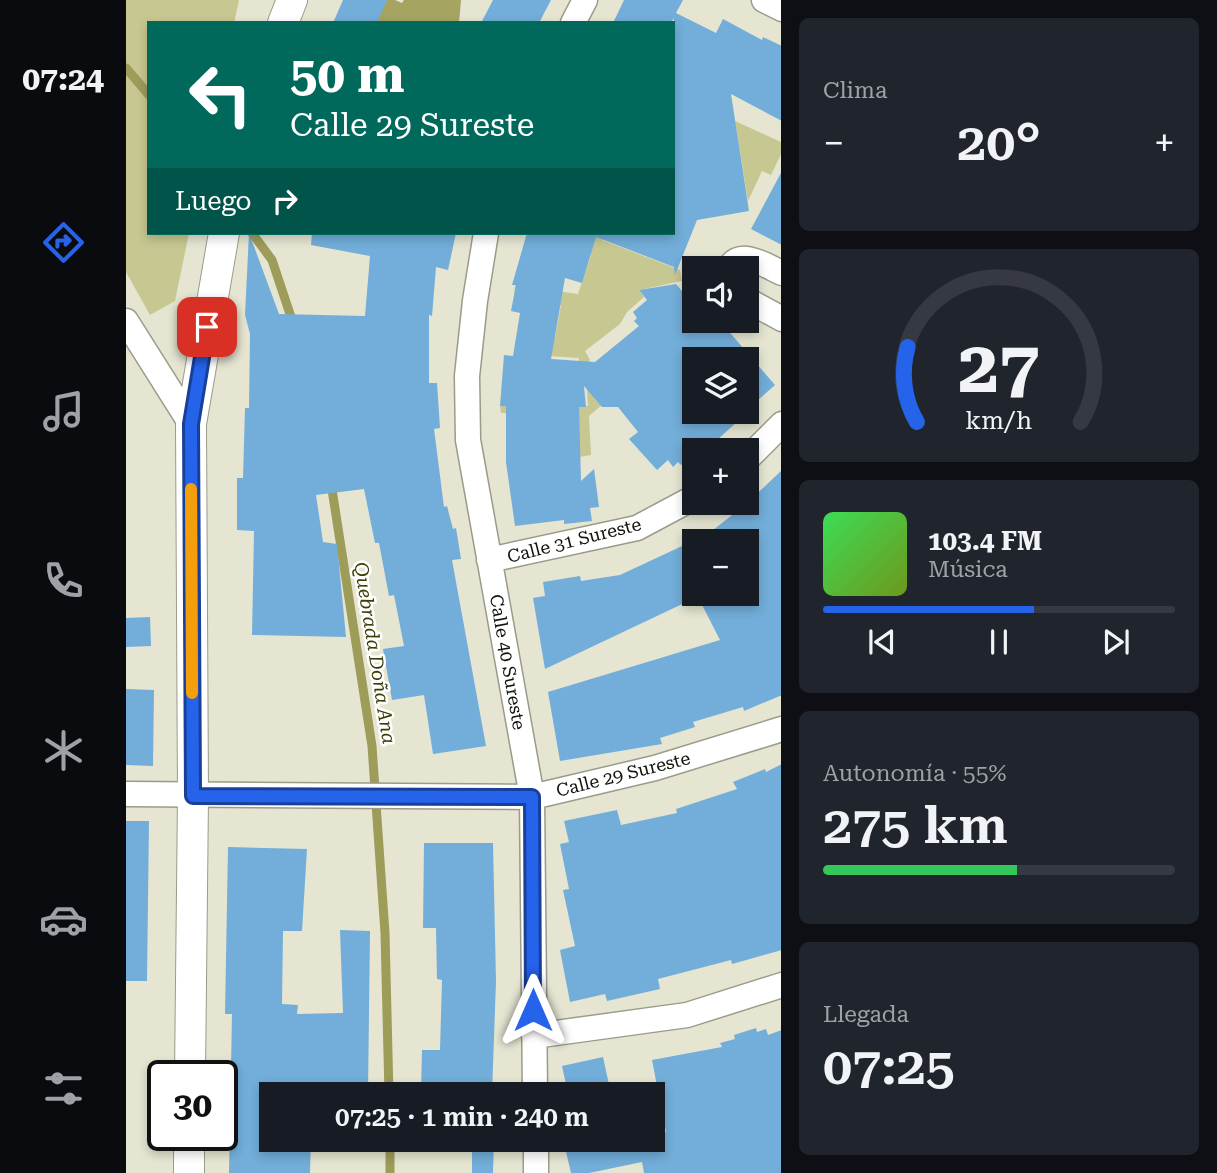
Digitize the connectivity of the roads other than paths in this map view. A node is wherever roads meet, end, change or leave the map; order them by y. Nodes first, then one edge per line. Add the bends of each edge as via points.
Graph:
1 (292, 0) edge
2 (585, 0) edge
3 (764, 0) edge
4 (781, 9) edge
5 (284, 21) edge
6 (574, 21) edge
7 (486, 235) edge
8 (222, 243) edge
9 (759, 263) edge
10 (781, 273) edge
11 (759, 307) edge
12 (781, 319) edge
13 (126, 321) edge
14 (191, 424) junction
15 (781, 424) edge
16 (759, 447) edge
17 (682, 504) edge
18 (489, 560) junction
19 (781, 729) edge
20 (126, 794) edge
21 (193, 796) junction
22 (532, 797) junction
23 (781, 985) edge
24 (534, 1036) junction
25 (190, 1060) edge
26 (535, 1082) edge
27 (189, 1151) edge
28 (536, 1152) edge
29 (188, 1173) edge
30 (536, 1173) edge

1 - 5 street
2 - 6 street
3 - 4 street
7 - 18 street, Calle 40 Sureste via 467,376 468,440
8 - 14 street
9 - 10 street
11 - 12 street
13 - 14 street
14 - 21 street
15 - 16 street
17 - 18 street, Calle 31 Sureste via 637,528
18 - 22 street, Calle 40 Sureste
19 - 22 street, Calle 29 Sureste via 655,768
20 - 21 street, Calle 29 Sureste
21 - 22 street, Calle 29 Sureste
21 - 25 street
22 - 24 street, Calle 40 Sureste
23 - 24 street via 687,1015
24 - 26 street, Calle 40 Sureste
27 - 29 street
28 - 30 street

